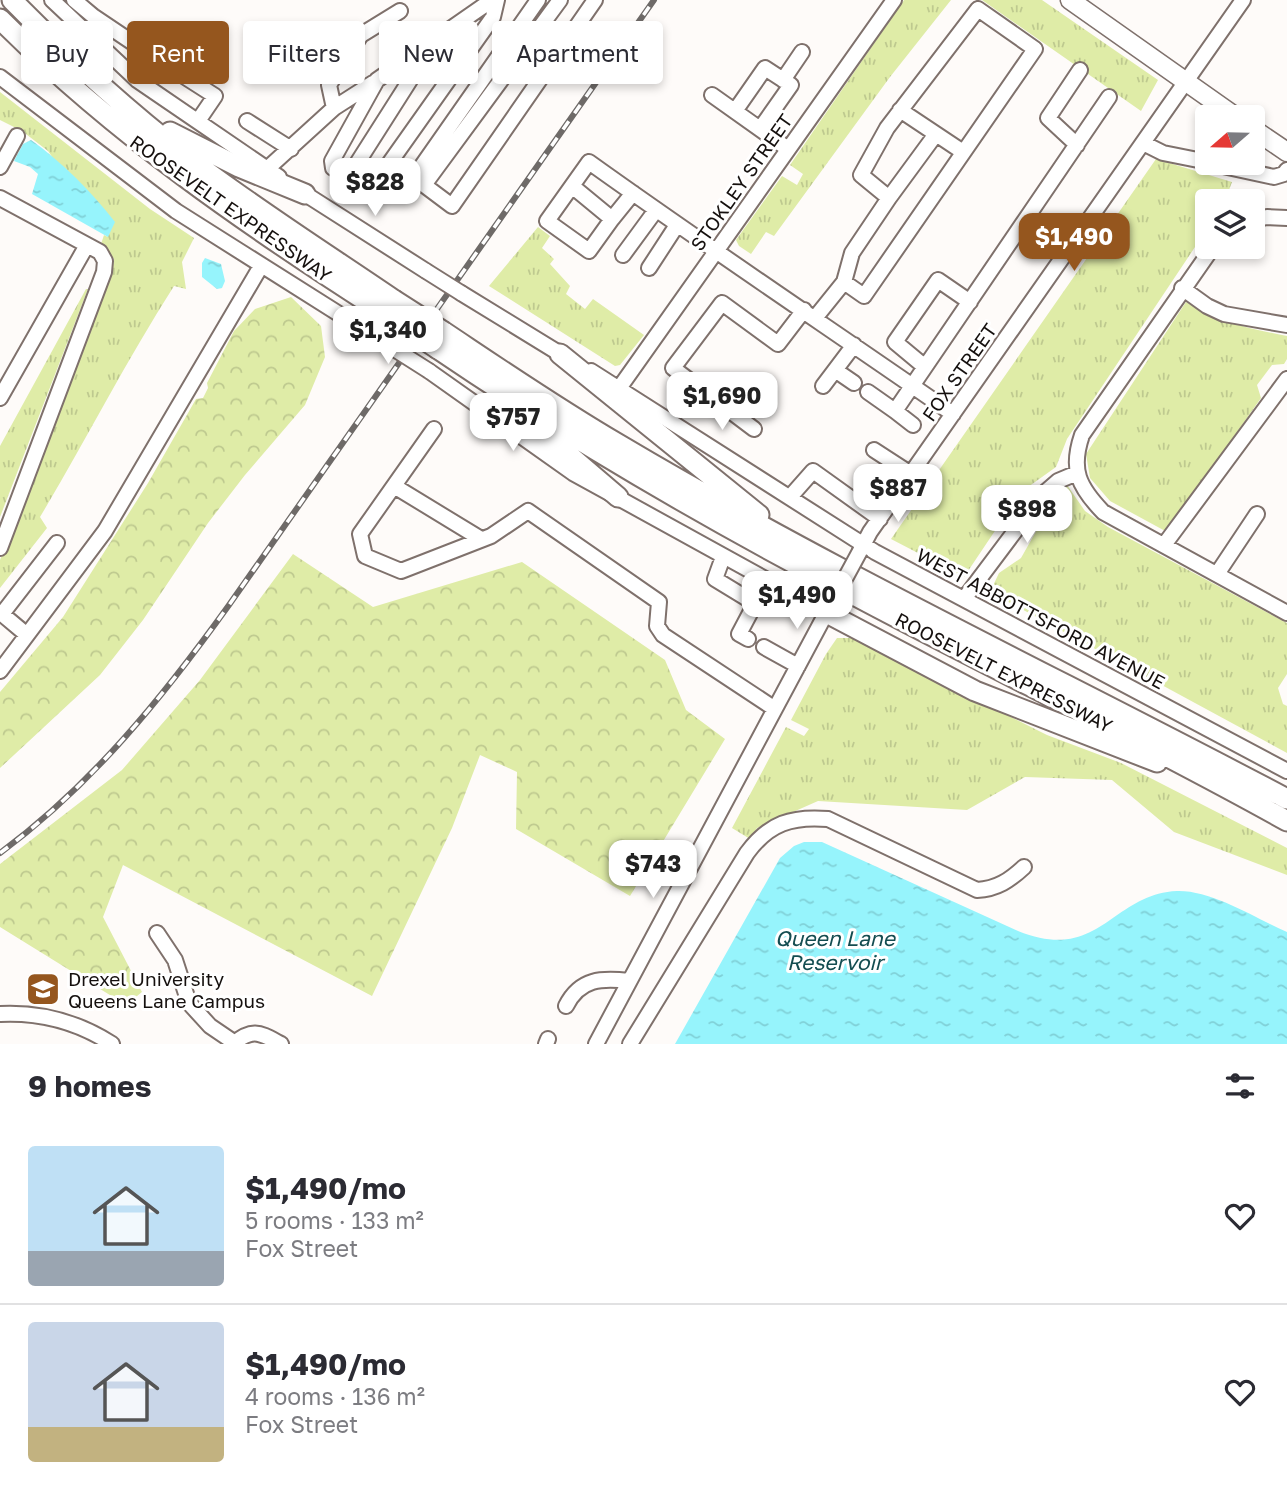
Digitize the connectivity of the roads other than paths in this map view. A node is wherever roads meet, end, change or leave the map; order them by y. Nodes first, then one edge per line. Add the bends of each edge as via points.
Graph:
1 (12, 0) edge
2 (52, 0) edge
3 (74, 0) edge
4 (495, 0) edge
5 (538, 0) edge
6 (560, 0) edge
7 (595, 0) edge
8 (894, 0) edge
9 (1070, 0) edge
10 (1243, 0) edge
11 (400, 11) dead end
12 (0, 19) edge
13 (463, 21) edge
14 (127, 39) edge
15 (802, 52) dead end
16 (1080, 70) dead end
17 (127, 71) edge
18 (0, 78) edge
19 (377, 80) joint
20 (783, 80) junction
21 (1186, 82) junction
22 (143, 84) edge
23 (196, 84) edge
24 (407, 84) edge
25 (712, 95) dead end
26 (1110, 97) dead end
27 (1219, 105) edge
28 (334, 108) junction
29 (900, 110) junction
30 (735, 111) junction
31 (132, 112) junction
32 (198, 121) junction
33 (247, 121) dead end
34 (760, 128) junction
35 (936, 134) junction
36 (17, 136) dead end
37 (1265, 137) edge
38 (1143, 144) junction
39 (1077, 145) junction
40 (291, 149) junction
41 (788, 149) junction
42 (963, 152) junction
43 (1287, 152) edge
44 (1195, 160) edge
45 (0, 167) edge
46 (267, 169) junction
47 (1287, 170) edge
48 (1265, 175) edge
49 (349, 176) junction
50 (374, 185) junction
51 (572, 187) junction
52 (305, 194) junction
53 (633, 194) junction
54 (0, 198) edge
55 (889, 198) junction
56 (656, 210) junction
57 (1265, 218) edge
58 (1287, 218) edge
59 (612, 219) junction
60 (677, 225) junction
61 (87, 245) junction
62 (715, 252) junction
63 (623, 255) dead end
64 (1204, 259) edge
65 (261, 265) junction
66 (649, 268) dead end
67 (845, 282) junction
68 (1182, 288) junction
69 (970, 302) junction
70 (389, 306) junction
71 (809, 314) junction
72 (1287, 325) edge
73 (441, 340) junction
74 (854, 345) junction
75 (561, 354) junction
76 (925, 367) junction
77 (835, 370) junction
78 (1287, 379) edge
79 (854, 383) dead end
80 (823, 386) dead end
81 (913, 386) junction
82 (620, 387) junction
83 (868, 392) dead end
84 (0, 398) edge
85 (517, 402) junction
86 (895, 411) junction
87 (953, 414) junction
88 (913, 425) dead end
89 (434, 429) dead end
90 (754, 429) dead end
91 (874, 450) dead end
92 (1077, 473) junction
93 (911, 474) junction
94 (394, 486) junction
95 (790, 497) junction
96 (618, 498) junction
97 (1257, 514) dead end
98 (880, 519) junction
99 (786, 539) junction
100 (481, 540) junction
101 (57, 543) dead end
102 (1164, 545) junction
103 (862, 547) junction
104 (0, 548) edge
105 (723, 557) junction
106 (1217, 574) junction
107 (768, 581) junction
108 (964, 599) junction
109 (756, 604) junction
110 (831, 606) junction
111 (1287, 612) edge
112 (1, 615) edge
113 (27, 635) junction
114 (748, 639) dead end
115 (764, 647) dead end
116 (798, 666) junction
117 (0, 671) edge
118 (775, 709) junction
119 (1287, 771) edge
120 (1201, 773) junction
121 (1287, 799) edge
122 (1287, 821) edge
123 (1024, 867) dead end
124 (157, 933) dead end
125 (629, 981) junction
126 (566, 1006) dead end
127 (0, 1014) edge
128 (234, 1043) edge
129 (112, 1044) edge
130 (281, 1044) edge
131 (596, 1044) edge
132 (631, 1044) edge

1 - 31 highway, ROOSEVELT EXPRESSWAY
2 - 17 street, WEST ABBOTTSFORD AVENUE
3 - 14 street
4 - 13 street
4 - 50 street via 493,17
5 - 50 street via 405,190
6 - 7 street via 424,185 452,206
8 - 41 street, STOKLEY STREET
9 - 21 main road
10 - 21 street, FOX STREET
11 - 28 street via 361,35 329,85
12 - 70 highway, ROOSEVELT EXPRESSWAY via 82,97 236,216
15 - 20 street
16 - 39 street via 1048,118
18 - 65 street via 162,201
19 - 28 street
19 - 49 street via 332,161 332,168
20 - 30 street via 765,68
20 - 34 street via 791,85
21 - 27 main road
21 - 38 street, FOX STREET
22 - 32 street, WEST ABBOTTSFORD AVENUE
23 - 32 street via 215,96
24 - 49 street
25 - 30 street
26 - 39 street
28 - 40 street
29 - 35 street
29 - 42 street via 978,9 1035,49
29 - 55 street via 861,175
30 - 34 street
31 - 52 highway via 230,163
31 - 70 highway, ROOSEVELT EXPRESSWAY
32 - 46 street, WEST ABBOTTSFORD AVENUE
33 - 40 street
34 - 41 street
35 - 42 street
35 - 55 street
36 - 45 street
37 - 43 main road
38 - 44 street
38 - 87 street, FOX STREET
39 - 69 street
40 - 46 street
41 - 62 street, STOKLEY STREET
42 - 67 street via 864,296
46 - 52 street, WEST ABBOTTSFORD AVENUE
47 - 48 street via 1274,177
49 - 50 street
51 - 53 street via 589,162
51 - 59 street
51 - 59 street via 547,221 589,251
52 - 75 street, WEST ABBOTTSFORD AVENUE, bridge
53 - 56 street
53 - 59 street
54 - 61 street
55 - 67 street via 852,253
56 - 60 street
56 - 63 street
57 - 58 street
60 - 62 street
60 - 66 street
61 - 84 street
61 - 104 street via 100,252 104,272
62 - 71 street
62 - 82 street, STOKLEY STREET
64 - 68 street
65 - 96 street, bridge via 429,371 573,473
65 - 113 street via 130,493
67 - 71 street
68 - 72 street via 1224,314
68 - 92 street via 1082,435 1076,452
69 - 76 street
69 - 76 street via 938,280 895,342
70 - 73 highway, ROOSEVELT EXPRESSWAY, bridge
71 - 74 street
71 - 90 street via 778,344 722,303 673,368
73 - 85 highway, ROOSEVELT EXPRESSWAY
73 - 99 highway, ROOSEVELT EXPRESSWAY
74 - 77 street
74 - 81 street
75 - 82 street, WEST ABBOTTSFORD AVENUE
75 - 99 highway
76 - 81 street
77 - 79 street
77 - 80 street
78 - 102 street
81 - 86 street
81 - 87 street
82 - 95 street, WEST ABBOTTSFORD AVENUE
83 - 86 street
85 - 96 highway via 542,432
85 - 120 highway, ROOSEVELT EXPRESSWAY via 652,485 856,596
86 - 88 street
87 - 93 street, FOX STREET
89 - 94 street
91 - 93 street
92 - 102 street via 1087,495 1103,512
92 - 108 street via 1043,494
93 - 98 street, FOX STREET
94 - 100 street
94 - 100 street via 360,534 365,556 401,571
95 - 98 street via 813,471
95 - 103 street, WEST ABBOTTSFORD AVENUE
96 - 105 street
97 - 106 street
98 - 103 street, FOX STREET
99 - 121 highway, ROOSEVELT EXPRESSWAY
100 - 118 street via 528,511 659,602 657,626 663,635
101 - 112 street
102 - 106 street
103 - 108 street, WEST ABBOTTSFORD AVENUE
103 - 110 street, FOX STREET, bridge
105 - 107 street
105 - 109 street via 715,579
106 - 111 street
107 - 109 street
107 - 110 street
108 - 119 street, WEST ABBOTTSFORD AVENUE
109 - 114 street via 739,634
110 - 116 street, FOX STREET
110 - 120 highway via 985,695 1165,765
112 - 113 street
113 - 117 street
115 - 116 street
116 - 118 street, FOX STREET
118 - 125 street, FOX STREET
120 - 122 highway, ROOSEVELT EXPRESSWAY
123 - 132 street via 998,886 978,890 828,819 788,820 765,834 747,853
124 - 128 street via 175,960 189,1003
125 - 126 street via 604,978 588,982
125 - 131 street, FOX STREET
127 - 129 street via 60,1019
128 - 130 street via 245,1034 260,1033

